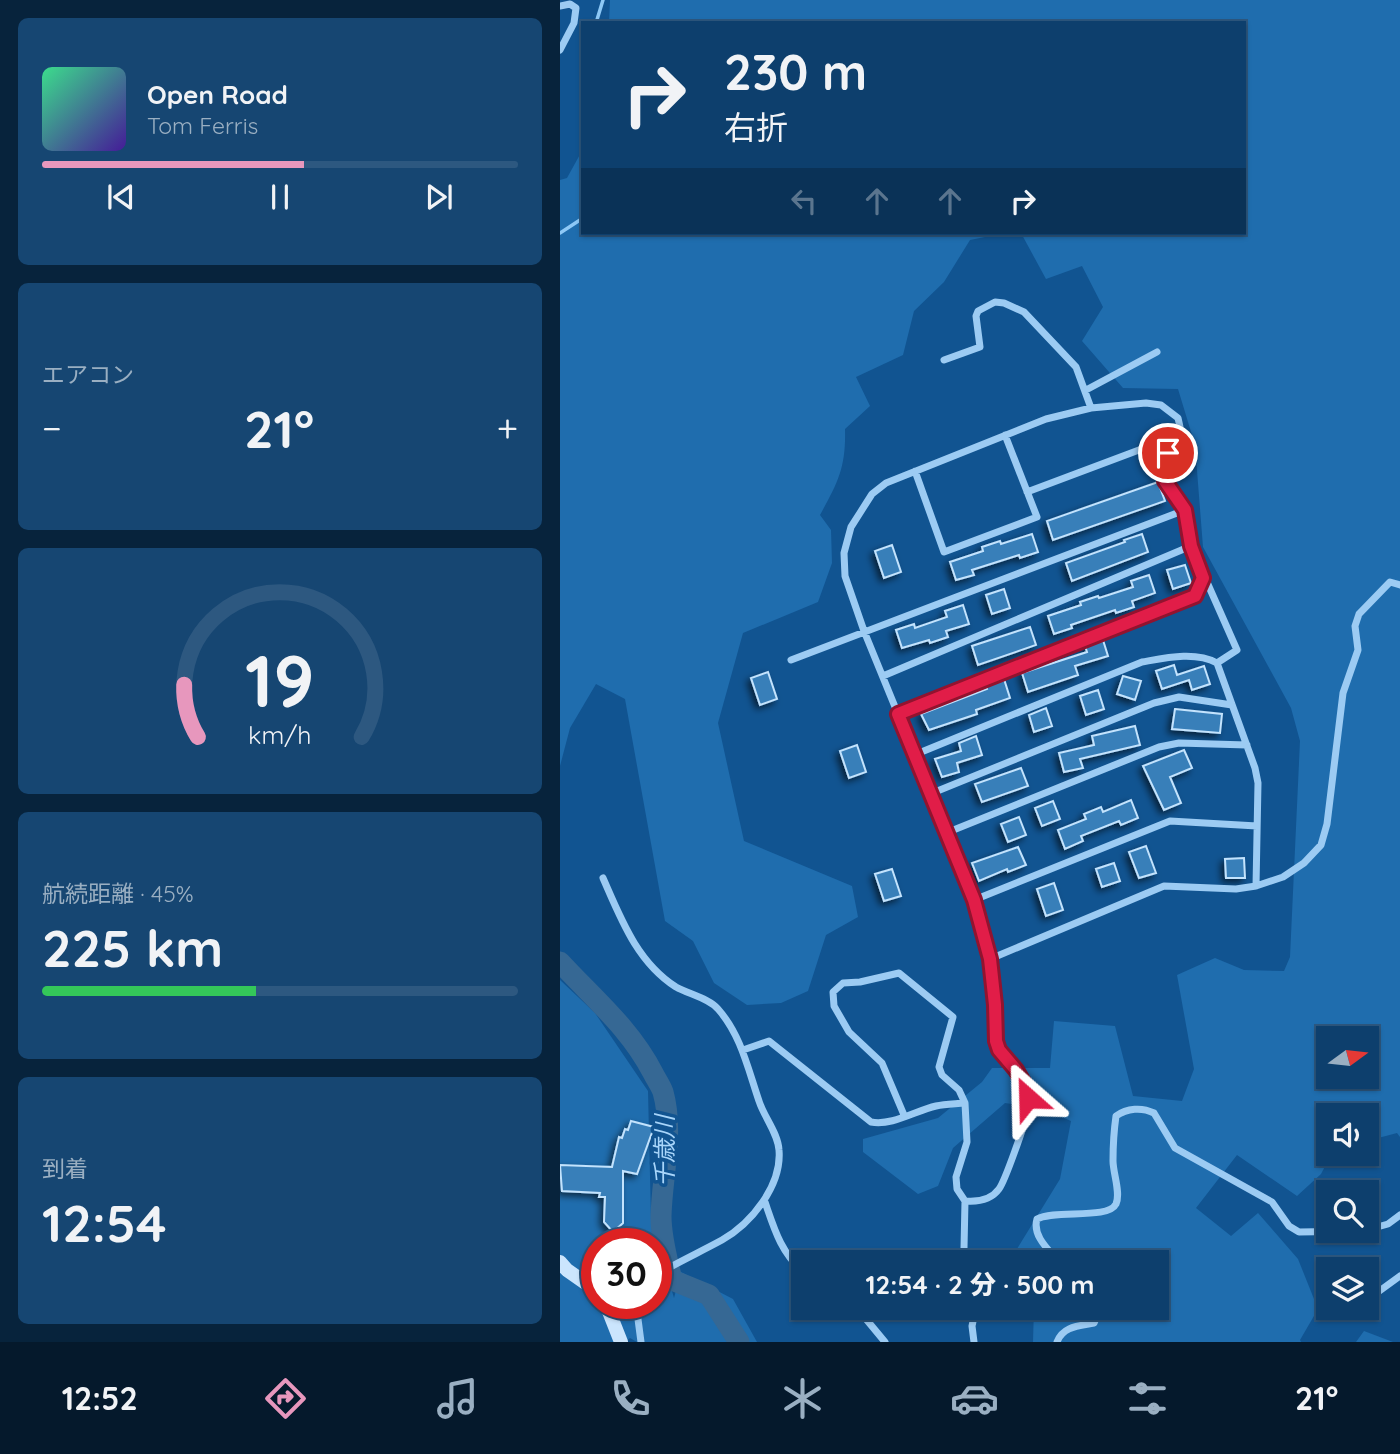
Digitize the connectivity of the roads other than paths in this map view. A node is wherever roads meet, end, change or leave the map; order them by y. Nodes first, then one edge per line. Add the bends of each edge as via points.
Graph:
1 (560, 6) edge
2 (560, 50) edge
3 (1157, 352) dead end
4 (944, 360) dead end
5 (1086, 390) junction
6 (1091, 408) junction
7 (1005, 435) junction
8 (1180, 435) junction
9 (915, 471) junction
10 (1027, 492) junction
11 (1185, 510) junction
12 (1191, 546) junction
13 (1203, 578) junction
14 (1399, 585) edge
15 (864, 631) junction
16 (791, 660) dead end
17 (1216, 663) junction
18 (883, 676) junction
19 (1232, 705) junction
20 (898, 714) junction
21 (1247, 745) junction
22 (914, 755) junction
23 (930, 794) junction
24 (1257, 826) junction
25 (946, 833) junction
26 (603, 878) dead end
27 (1256, 886) junction
28 (974, 900) junction
29 (990, 959) junction
30 (743, 1050) junction
31 (965, 1103) junction
32 (904, 1115) junction
33 (765, 1202) junction
34 (965, 1202) junction
35 (1400, 1215) edge
36 (965, 1250) edge
37 (1049, 1250) edge
38 (791, 1260) edge
39 (560, 1262) edge
40 (672, 1265) edge
41 (1400, 1276) edge
42 (581, 1280) edge
43 (1379, 1291) edge
44 (612, 1319) edge
45 (638, 1319) edge
46 (867, 1320) edge
47 (973, 1320) edge
48 (1095, 1320) edge
49 (621, 1342) edge
50 (641, 1342) edge
51 (885, 1342) edge
52 (974, 1342) edge
53 (1057, 1342) edge

1 - 2 street via 576,8
3 - 5 street
4 - 5 street via 980,347 978,311 1004,303 1024,312 1072,362
5 - 6 street
6 - 7 street
6 - 8 street via 1161,405 1178,418
7 - 9 street
7 - 10 street
8 - 10 street
8 - 11 street via 1168,453 1165,481
9 - 10 street via 944,552 1037,517
9 - 15 street via 872,494 851,527 844,553 845,576
11 - 12 street
11 - 15 street
12 - 13 street
12 - 18 street
13 - 17 street via 1237,650
13 - 20 street via 1191,598
14 - 27 street via 1390,582 1359,614 1355,626 1358,650 1343,693 1321,845 1283,877
15 - 16 street
15 - 18 street
17 - 19 street
17 - 22 street via 1180,657 1142,662
18 - 20 street
19 - 21 street
19 - 23 street via 1179,697 1154,703
20 - 22 street
21 - 24 street via 1258,783
21 - 25 street via 1179,743 1159,747
22 - 23 street
23 - 25 street
24 - 27 street
24 - 28 street via 1170,821
25 - 28 street
26 - 30 street via 648,965 677,987 717,1006
27 - 29 street via 1164,886
28 - 29 street
29 - 34 street via 996,1041 1026,1087 1027,1112 999,1189 978,1202
30 - 32 street via 769,1041 871,1122
30 - 33 street via 779,1149 778,1167
31 - 32 street
31 - 32 street via 939,1067 953,1024 951,1014 899,973 839,985 833,992 834,1006 851,1036 882,1063
31 - 34 street via 967,1142 956,1177
33 - 38 street
33 - 40 street via 724,1239
34 - 36 street
35 - 37 street via 1363,1231 1299,1232 1272,1202 1175,1147 1154,1114 1136,1109 1116,1116 1115,1206 1104,1213 1051,1214 1037,1219 1039,1237
39 - 42 main road
41 - 43 street
44 - 49 main road
45 - 50 street
46 - 51 street
47 - 52 street
48 - 53 street via 1066,1329

